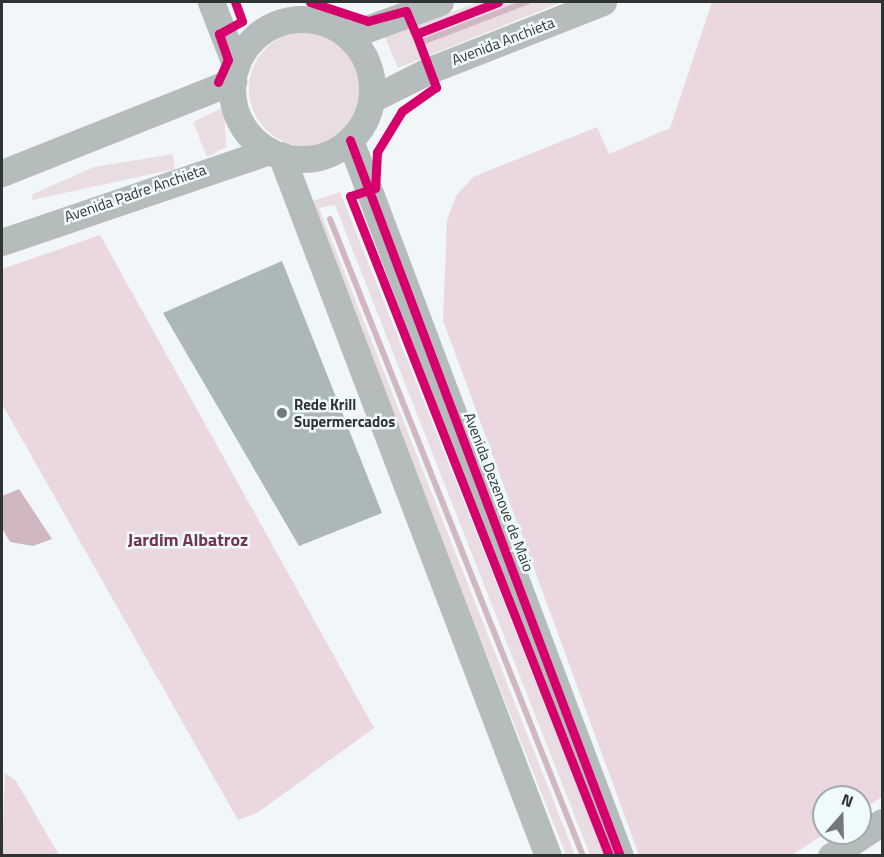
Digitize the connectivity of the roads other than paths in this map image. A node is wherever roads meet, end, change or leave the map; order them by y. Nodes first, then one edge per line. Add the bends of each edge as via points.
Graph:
1 (211, 2) edge
2 (440, 2) edge
3 (603, 2) edge
4 (294, 10) edge
5 (348, 36) junction
6 (234, 73) junction
7 (372, 99) junction
8 (350, 140) junction
9 (276, 153) junction
10 (2, 172) edge
11 (2, 242) edge
12 (882, 822) edge
13 (548, 855) edge
14 (620, 855) edge
15 (831, 855) edge

1 - 6 street
2 - 5 street
3 - 7 street, Avenida Anchieta via 430,70
4 - 5 street
4 - 6 street via 267,28
5 - 7 street via 363,54
6 - 9 street via 240,121
6 - 10 street
7 - 8 street
8 - 9 street via 318,157
8 - 14 street, Avenida Dezenove de Maio
9 - 11 street, Avenida Padre Anchieta
9 - 13 street
12 - 15 street

